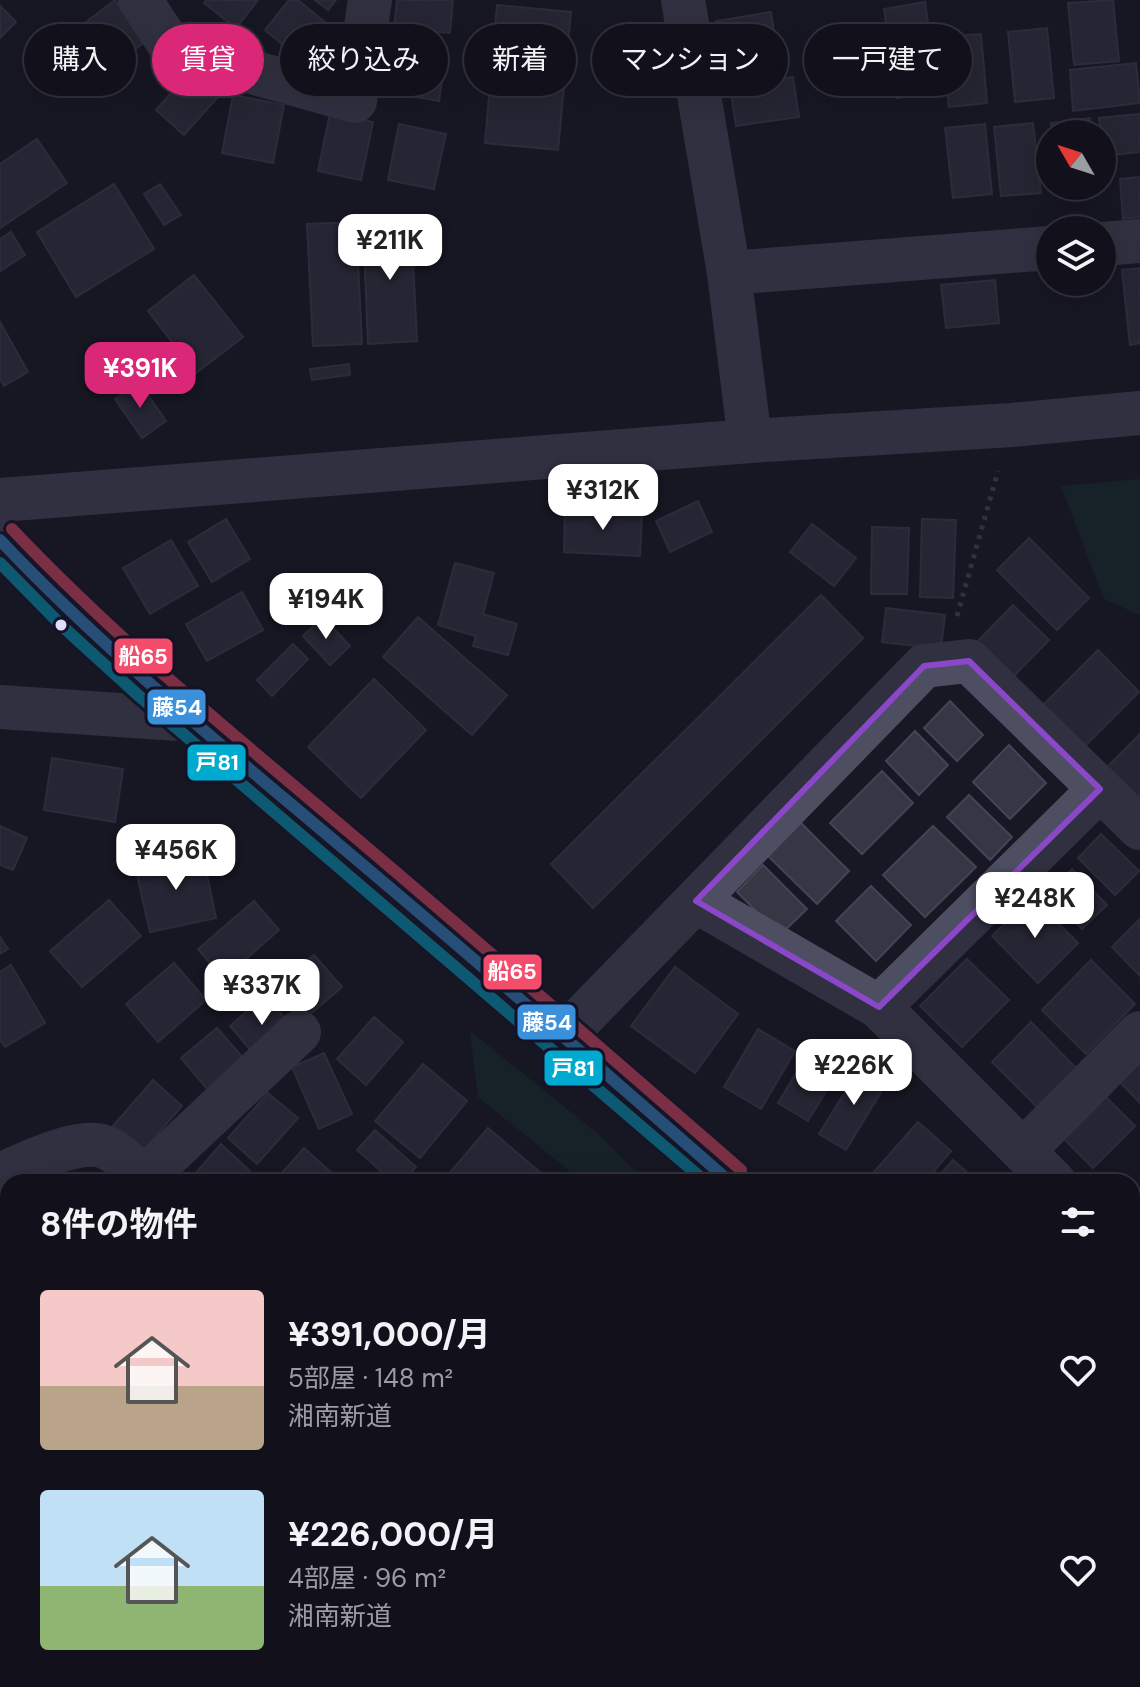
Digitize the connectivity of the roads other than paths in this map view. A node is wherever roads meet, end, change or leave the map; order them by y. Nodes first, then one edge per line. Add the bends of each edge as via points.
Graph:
1 (140, 0) edge
2 (370, 0) edge
3 (683, 0) edge
4 (1140, 241) edge
5 (1116, 243) edge
6 (1036, 249) edge
7 (729, 273) junction
8 (1140, 413) edge
9 (750, 441) junction
10 (0, 500) edge
11 (0, 540) edge
12 (0, 707) edge
13 (193, 720) junction
14 (1100, 789) junction
15 (1140, 828) edge
16 (696, 901) junction
17 (879, 1007) junction
18 (299, 1032) dead end
19 (1140, 1033) edge
20 (564, 1036) junction
21 (1023, 1151) junction
22 (3, 1174) edge
23 (138, 1174) edge
24 (151, 1174) edge
25 (721, 1174) edge
26 (1046, 1174) edge

1 - 2 street via 173,50 355,101
3 - 7 street
4 - 5 street
6 - 7 street
7 - 9 street
8 - 9 street
9 - 10 street
11 - 13 main road via 122,661
12 - 13 street
13 - 20 main road
14 - 15 street
14 - 16 street via 969,661 924,666
14 - 17 street
16 - 17 street
16 - 20 street
17 - 21 street
18 - 24 street
19 - 21 street
20 - 25 main road
21 - 26 street
22 - 23 street via 69,1148 100,1146 122,1157

